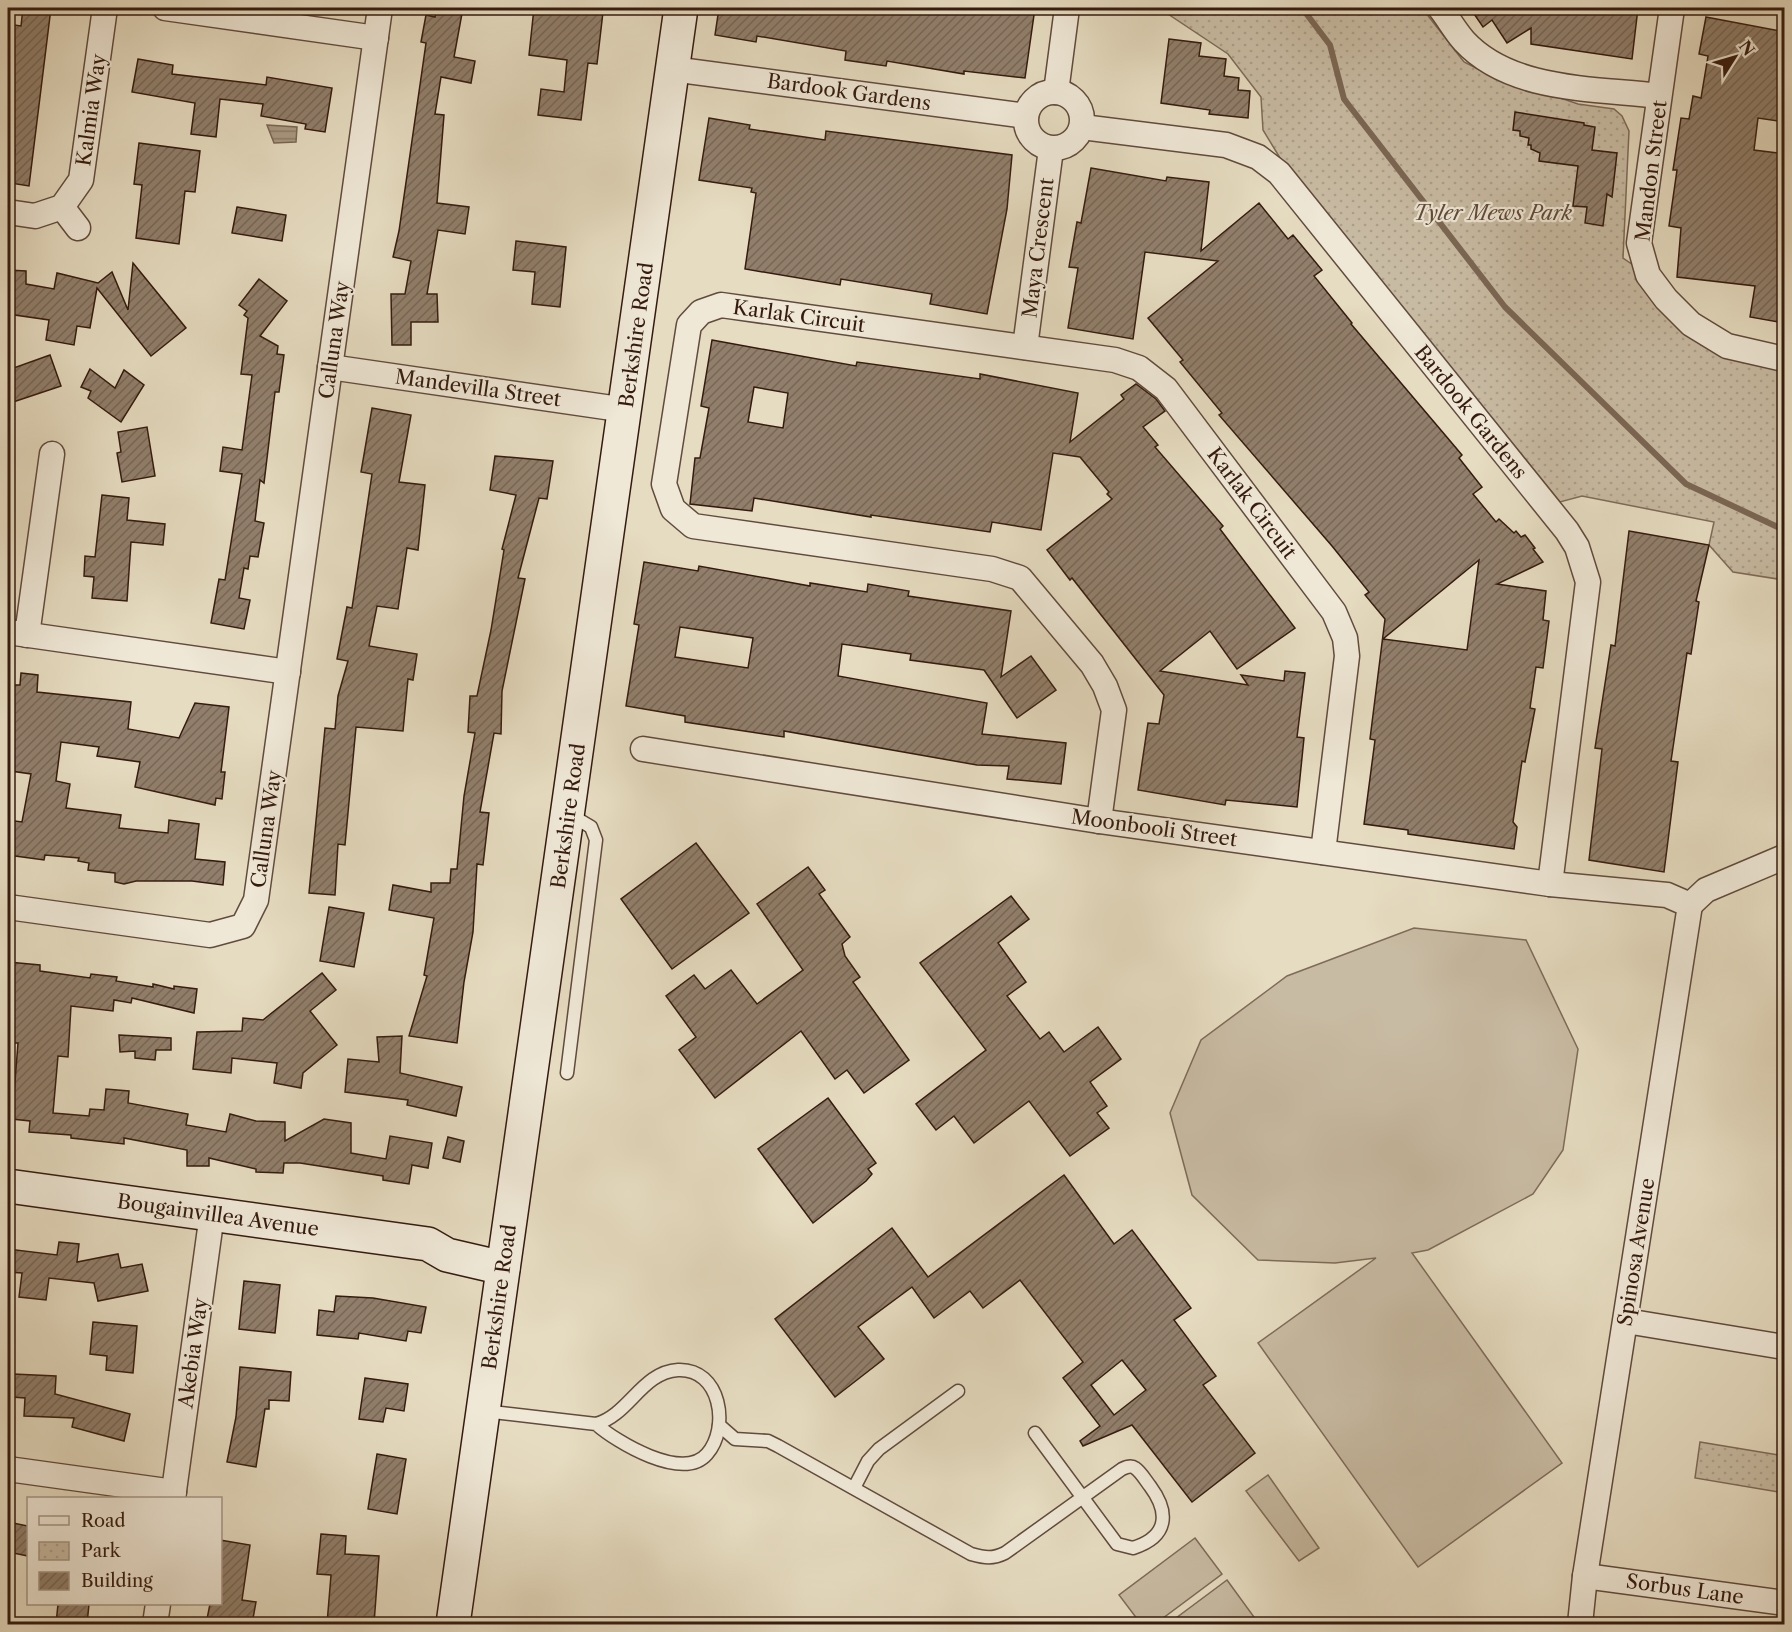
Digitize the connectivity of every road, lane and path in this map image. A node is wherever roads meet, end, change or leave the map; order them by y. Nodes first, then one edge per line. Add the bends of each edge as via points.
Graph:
1 (105, 8) edge
2 (165, 8) edge
3 (381, 8) edge
4 (681, 8) edge
5 (1067, 8) edge
6 (1440, 8) edge
7 (1672, 8) edge
8 (376, 38) junction
9 (672, 69) junction
10 (1056, 92) junction
11 (1659, 96) junction
12 (1026, 116) junction
13 (1082, 127) junction
14 (1051, 149) junction
15 (63, 207) junction
16 (8, 212) edge
17 (78, 228) dead end
18 (1025, 346) junction
19 (1785, 359) edge
20 (330, 367) junction
21 (626, 410) junction
22 (52, 454) dead end
23 (17, 634) edge
24 (288, 672) junction
25 (643, 749) dead end
26 (569, 814) junction
27 (1099, 821) junction
28 (1323, 852) junction
29 (1785, 857) edge
30 (1550, 884) junction
31 (1690, 906) junction
32 (8, 907) edge
33 (567, 1073) dead end
34 (8, 1186) edge
35 (212, 1214) junction
36 (505, 1256) junction
37 (1626, 1322) junction
38 (1785, 1347) edge
39 (958, 1391) dead end
40 (493, 1408) junction
41 (596, 1424) junction
42 (719, 1425) junction
43 (1035, 1433) dead end
44 (8, 1469) edge
45 (854, 1488) junction
46 (174, 1495) edge
47 (1083, 1497) junction
48 (1585, 1576) junction
49 (1785, 1603) edge
50 (158, 1605) edge
51 (155, 1624) edge
52 (453, 1624) edge
53 (1580, 1624) edge

1 - 15 street, Kalmia Way via 81,180
2 - 8 street
3 - 8 street, Calluna Way
4 - 9 main road, Berkshire Road
5 - 10 street
6 - 11 street via 1464,42 1496,66 1527,80
7 - 11 street, Mandon Street
8 - 20 street, Calluna Way
9 - 12 street, Bardook Gardens
9 - 21 main road, Berkshire Road
10 - 12 street via 1040,95
10 - 13 street via 1066,94 1080,108
11 - 19 street, Mandon Street via 1639,243 1648,275 1691,324 1727,346
12 - 14 street via 1034,141
13 - 14 street via 1074,141
13 - 30 street, Bardook Gardens via 1226,145 1258,157 1279,173 1577,547 1588,582
14 - 18 street, Maya Crescent
15 - 16 street via 35,216
15 - 17 street
18 - 27 street, Karlak Circuit via 721,305 701,312 689,325 664,484 673,508 693,526 992,569 1020,578 1092,664 1106,686 1114,710
18 - 28 street, Karlak Circuit via 1130,364 1166,389 1334,612 1345,638 1347,657
20 - 21 street, Mandevilla Street
20 - 24 street, Calluna Way
21 - 26 main road, Berkshire Road
22 - 23 street
23 - 24 street
24 - 32 street, Calluna Way via 256,900 243,926 210,935
25 - 27 street, Moonbooli Street
26 - 33 lane via 591,827 596,840
26 - 36 main road, Berkshire Road via 537,1087
27 - 28 street, Moonbooli Street
28 - 30 street, Moonbooli Street
29 - 31 street via 1706,890
30 - 31 street, Moonbooli Street via 1667,895
31 - 37 street, Spinosa Avenue
34 - 35 main road, Bougainvillea Avenue
35 - 36 main road, Bougainvillea Avenue via 428,1244 447,1255
35 - 46 street, Akebia Way
36 - 40 main road, Berkshire Road
37 - 38 street
37 - 48 street, Spinosa Avenue
39 - 45 lane via 879,1449
40 - 41 lane
40 - 52 main road, Berkshire Road
41 - 42 lane via 629,1448 673,1462 691,1462 706,1456 718,1436
41 - 42 lane via 619,1413 656,1377 678,1370 699,1376 710,1385 716,1395
42 - 45 lane via 742,1441 768,1441
43 - 47 lane
44 - 46 street, Akebia Way
45 - 47 lane via 971,1554 985,1558 1005,1553
47 - 47 lane via 1122,1469 1133,1466 1159,1499 1164,1519 1147,1542 1133,1548 1124,1546 1117,1544
48 - 49 street, Sorbus Lane
48 - 53 street, Spinosa Avenue
50 - 51 street

